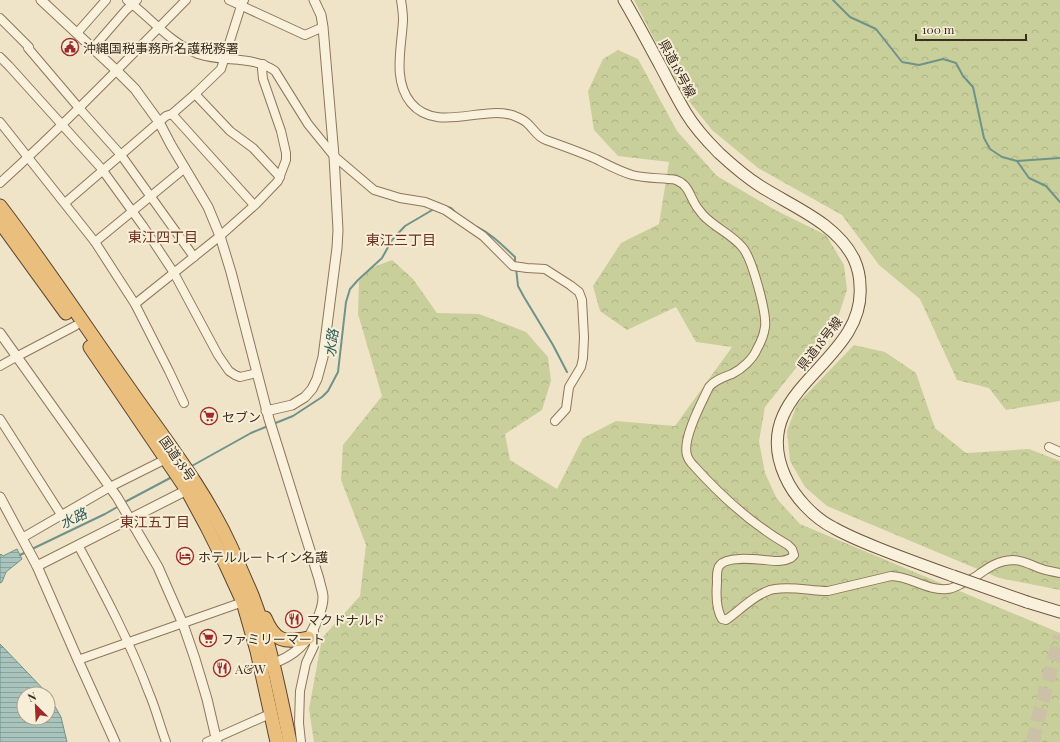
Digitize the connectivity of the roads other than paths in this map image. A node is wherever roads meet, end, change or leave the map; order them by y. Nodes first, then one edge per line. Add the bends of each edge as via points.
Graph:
1 (42, 0) edge
2 (106, 0) edge
3 (186, 0) edge
4 (229, 0) edge
5 (314, 0) edge
6 (401, 0) edge
7 (624, 0) edge
8 (132, 1) edge
9 (242, 3) edge
10 (0, 18) edge
11 (159, 27) junction
12 (323, 27) junction
13 (77, 33) junction
14 (93, 48) junction
15 (0, 57) edge
16 (225, 59) junction
17 (263, 64) junction
18 (116, 70) junction
19 (195, 94) junction
20 (79, 108) junction
21 (172, 114) junction
22 (0, 122) edge
23 (159, 122) junction
24 (62, 125) junction
25 (121, 155) junction
26 (334, 156) junction
27 (28, 157) junction
28 (185, 168) junction
29 (103, 170) junction
30 (280, 176) junction
31 (0, 183) edge
32 (151, 197) junction
33 (65, 203) junction
34 (254, 205) junction
35 (0, 206) edge
36 (133, 212) junction
37 (0, 222) edge
38 (220, 236) junction
39 (96, 242) junction
40 (194, 258) junction
41 (174, 273) junction
42 (135, 304) junction
43 (75, 326) junction
44 (0, 333) edge
45 (16, 356) junction
46 (0, 366) edge
47 (257, 373) junction
48 (184, 403) dead end
49 (268, 415) junction
50 (0, 419) edge
51 (555, 421) dead end
52 (1049, 447) dead end
53 (1060, 452) edge
54 (173, 462) junction
55 (186, 482) junction
56 (110, 487) junction
57 (0, 497) edge
58 (62, 516) junction
59 (130, 519) junction
60 (24, 542) junction
61 (78, 545) junction
62 (37, 566) junction
63 (1060, 573) edge
64 (247, 599) junction
65 (1060, 612) edge
66 (183, 624) junction
67 (311, 633) junction
68 (128, 642) junction
69 (78, 660) junction
70 (267, 665) junction
71 (272, 712) junction
72 (213, 741) edge
73 (115, 742) edge
74 (166, 742) edge
75 (278, 742) edge
76 (290, 742) edge
77 (301, 742) edge

1 - 13 street
2 - 13 street
3 - 11 street
4 - 9 street
5 - 12 street
6 - 63 street via 401,80 410,102 422,113 442,117 512,115 527,123 540,137 595,158 613,168 634,175 677,180 683,184 707,219 735,240 748,255 766,317 763,335 757,350 746,364 709,387 690,431 687,455 698,471 730,502 788,545 794,555 781,561 747,559 720,564 717,591 719,614 722,619 726,620 774,589 819,591 897,576 946,590 974,578 998,563 1014,560
7 - 65 main road, 県道18号線, bridge via 685,112 698,130 720,154 758,185 816,219 835,234 855,260 861,290 858,312 849,332 798,390 784,411 778,435 778,453 789,486 808,508 832,528 953,576
8 - 11 street
8 - 14 street
9 - 12 street via 305,35
9 - 16 street
10 - 20 street via 29,47
11 - 16 street via 186,49 211,58
11 - 18 street
12 - 26 street
13 - 14 street
14 - 18 street
15 - 24 street
16 - 17 street
16 - 19 street via 221,69
17 - 26 street via 275,71 308,124
17 - 30 street via 264,79 282,131 286,153
18 - 20 street
18 - 23 street via 135,89
19 - 21 street
19 - 30 street via 230,131 253,148
20 - 24 street
20 - 25 street
21 - 23 street
21 - 34 street
22 - 27 street
23 - 25 street
23 - 28 street
24 - 27 street
24 - 29 street
25 - 29 street
25 - 32 street
26 - 49 street via 338,248 321,368 312,389 305,397
26 - 51 street via 374,190 425,202 445,210 483,236 513,266 544,269 579,292 582,300 583,358 581,367 569,386 566,409
27 - 31 street
27 - 33 street
28 - 32 street
28 - 38 street via 208,207
29 - 33 street
29 - 36 street
30 - 34 street
32 - 36 street
32 - 40 street
33 - 39 street
34 - 38 street
35 - 54 highway, 国道58号 via 126,384
36 - 39 street
36 - 41 street
37 - 43 highway, 国道58号
38 - 40 street
38 - 47 street
39 - 42 street
40 - 41 street
41 - 42 street
41 - 47 street via 229,371 240,377
42 - 48 street
43 - 45 street
43 - 54 highway, 国道58号
44 - 45 street
45 - 46 street
45 - 56 street
47 - 49 street
49 - 67 street via 323,597
50 - 58 street
52 - 53 street
54 - 55 highway, 国道58号
54 - 56 street
55 - 59 street
55 - 64 highway, 国道58号 via 226,565
56 - 58 street
56 - 59 street
57 - 60 street
58 - 60 street
59 - 61 street
59 - 66 street via 158,567
60 - 62 street
61 - 62 street
61 - 68 street
62 - 69 street
64 - 66 street
64 - 67 highway via 261,608 270,630 277,636 295,641
64 - 70 highway, 国道58号 via 257,651
66 - 68 street
66 - 72 street via 207,699
67 - 70 street via 298,650
67 - 77 street via 314,646 306,663 300,691 298,722
68 - 69 street
68 - 74 street via 150,693
69 - 73 street
70 - 71 highway, 国道58号
70 - 76 highway, 国道58号 via 283,707
71 - 72 street
71 - 75 highway, 国道58号

